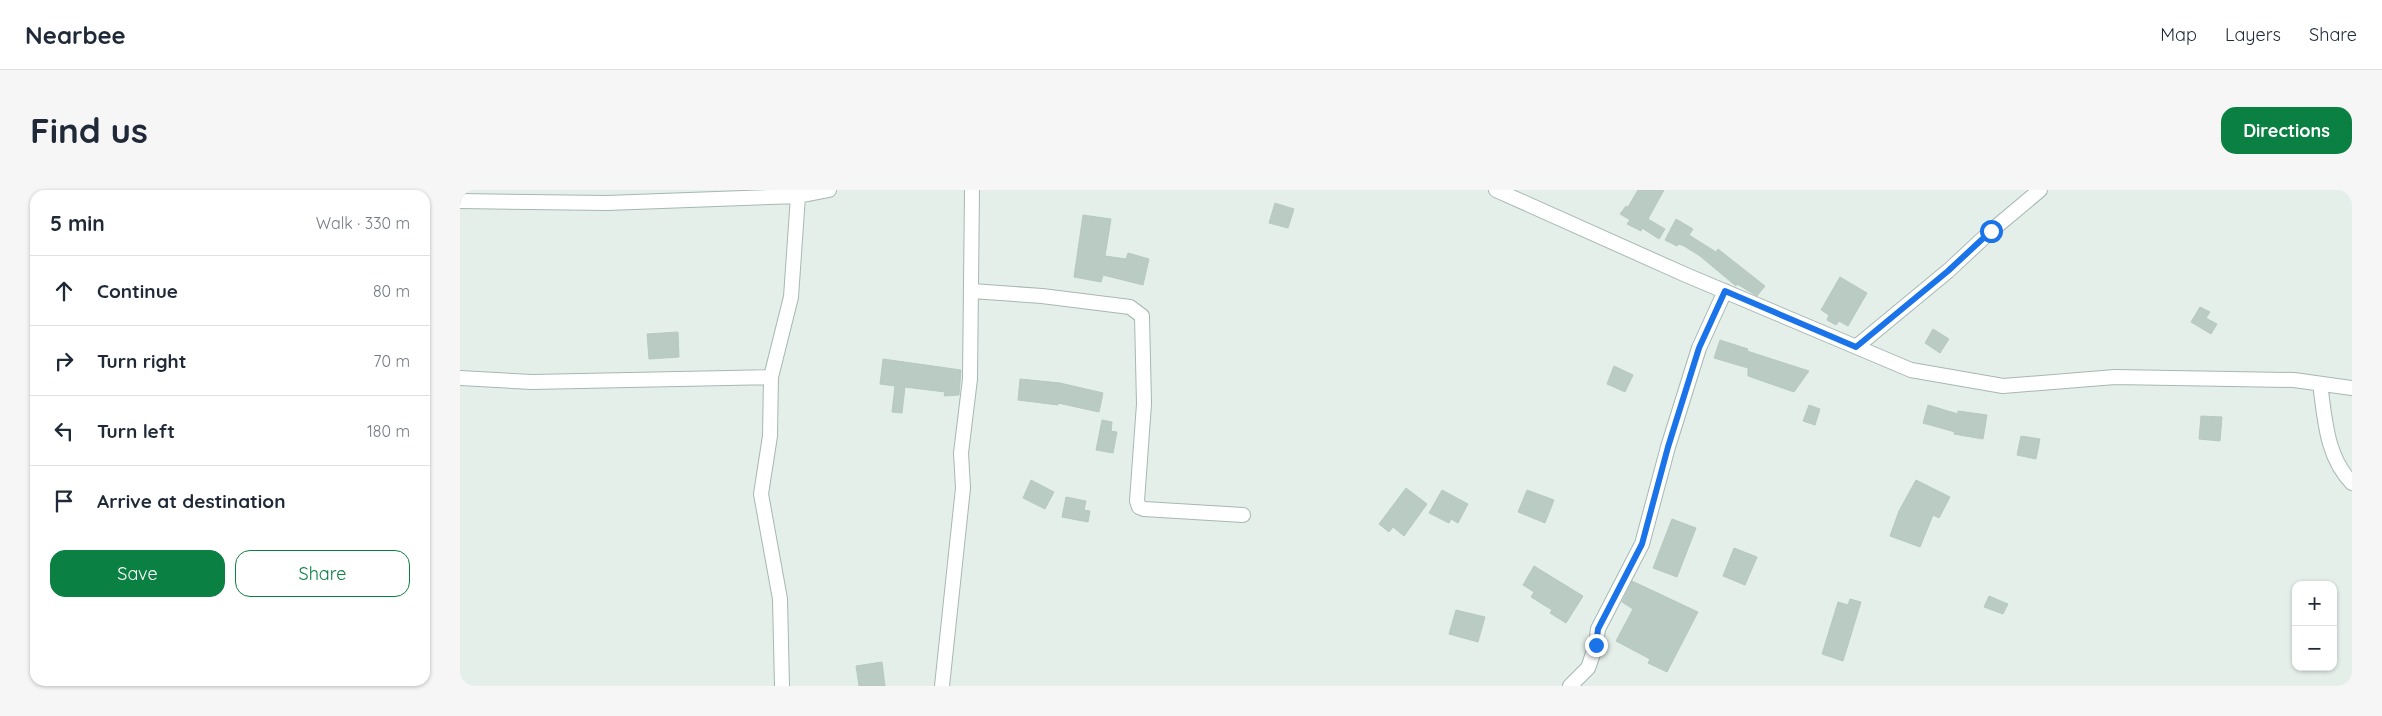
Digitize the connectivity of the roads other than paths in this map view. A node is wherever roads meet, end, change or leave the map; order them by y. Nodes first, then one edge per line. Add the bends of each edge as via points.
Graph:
1 (830, 190) edge
2 (972, 190) edge
3 (1496, 190) edge
4 (2040, 190) edge
5 (798, 196) junction
6 (460, 201) edge
7 (1725, 291) junction
8 (972, 292) junction
9 (1856, 347) junction
10 (771, 377) junction
11 (460, 378) edge
12 (2320, 384) junction
13 (2352, 388) edge
14 (2352, 484) edge
15 (1243, 515) dead end
16 (782, 686) edge
17 (942, 686) edge
18 (1570, 686) edge

1 - 5 street
2 - 8 street
3 - 7 street
4 - 9 street
5 - 6 street via 607,203
5 - 10 street via 791,297
7 - 9 street
7 - 18 street via 1699,348 1642,544 1598,629 1588,668
8 - 15 street via 1042,296 1136,310 1142,316 1144,404 1139,507
8 - 17 street via 970,379 961,453 963,488
9 - 12 street via 1911,370 2002,386 2114,377 2294,380
10 - 11 street via 532,382
10 - 16 street via 770,436 761,494 780,599
12 - 13 street
12 - 14 street via 2330,447

